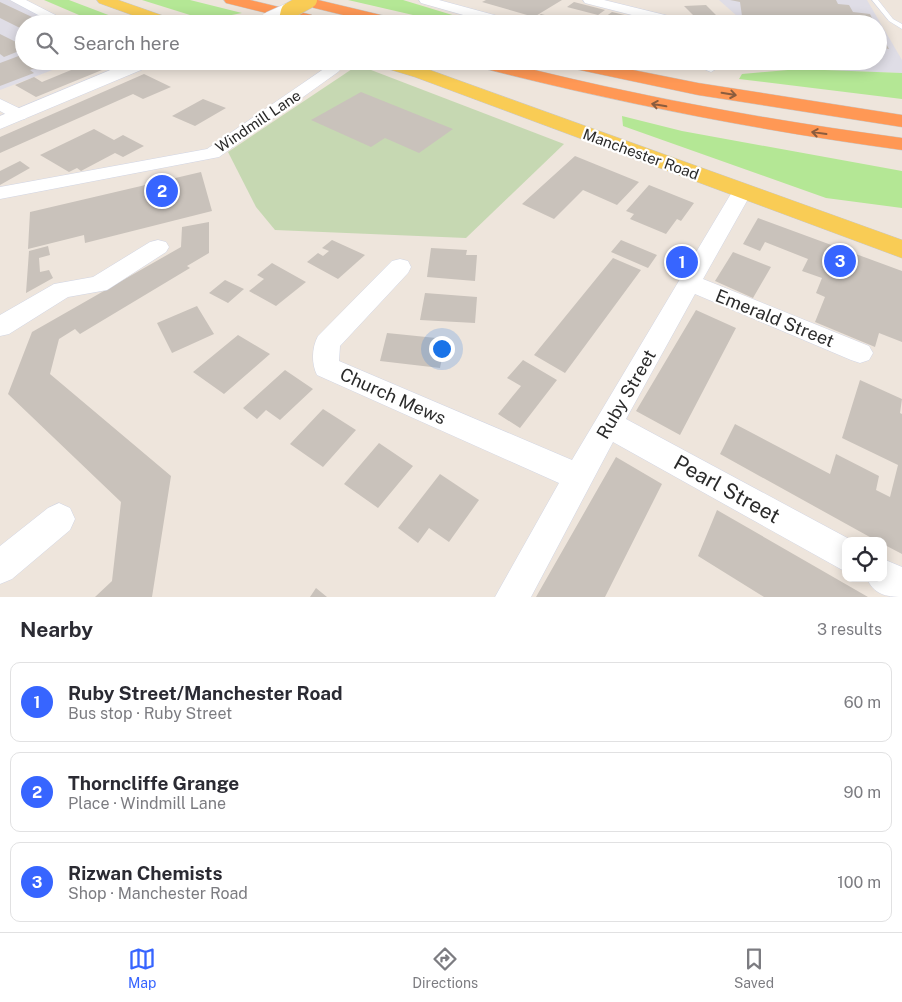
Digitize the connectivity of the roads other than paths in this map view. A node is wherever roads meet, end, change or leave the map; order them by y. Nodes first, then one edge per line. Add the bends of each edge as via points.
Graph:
1 (16, 0) edge
2 (104, 0) edge
3 (231, 0) edge
4 (310, 0) edge
5 (425, 0) edge
6 (589, 0) edge
7 (651, 0) edge
8 (876, 1) edge
9 (51, 3) dead end
10 (34, 8) junction
11 (291, 12) edge
12 (48, 15) edge
13 (146, 15) edge
14 (294, 15) edge
15 (318, 15) edge
16 (479, 15) edge
17 (644, 15) edge
18 (664, 15) edge
19 (886, 15) edge
20 (887, 16) edge
21 (902, 27) edge
22 (128, 70) edge
23 (332, 70) edge
24 (411, 70) edge
25 (513, 70) edge
26 (605, 70) edge
27 (0, 104) edge
28 (19, 116) junction
29 (896, 120) edge
30 (0, 123) edge
31 (902, 145) edge
32 (742, 192) junction
33 (0, 193) edge
34 (158, 247) dead end
35 (902, 249) edge
36 (400, 267) dead end
37 (690, 283) junction
38 (0, 327) edge
39 (860, 353) dead end
40 (608, 424) junction
41 (579, 477) junction
42 (59, 519) dead end
43 (842, 553) edge
44 (0, 567) edge
45 (887, 578) edge
46 (902, 586) edge
47 (512, 597) edge

1 - 10 street
2 - 13 main road
3 - 14 highway
4 - 11 main road, bridge
5 - 16 street
6 - 17 street
7 - 18 street
8 - 19 lane
9 - 10 street
10 - 12 street
11 - 15 highway
20 - 21 lane
22 - 28 street
23 - 33 street, Windmill Lane via 213,153
24 - 32 main road, Manchester Road
31 -> 25 highway via 791,129 639,101
26 -> 29 highway via 698,89
27 - 28 street
28 - 30 street
32 - 35 main road, Manchester Road
32 - 37 street, Ruby Street
34 - 38 street via 99,284 62,290
36 - 41 street, Church Mews via 327,343 326,366
37 - 39 street, Emerald Street
37 - 40 street, Ruby Street
40 - 41 street, Ruby Street
40 - 43 street, Pearl Street
41 - 47 street, Ruby Street
42 - 44 street
45 - 46 street

